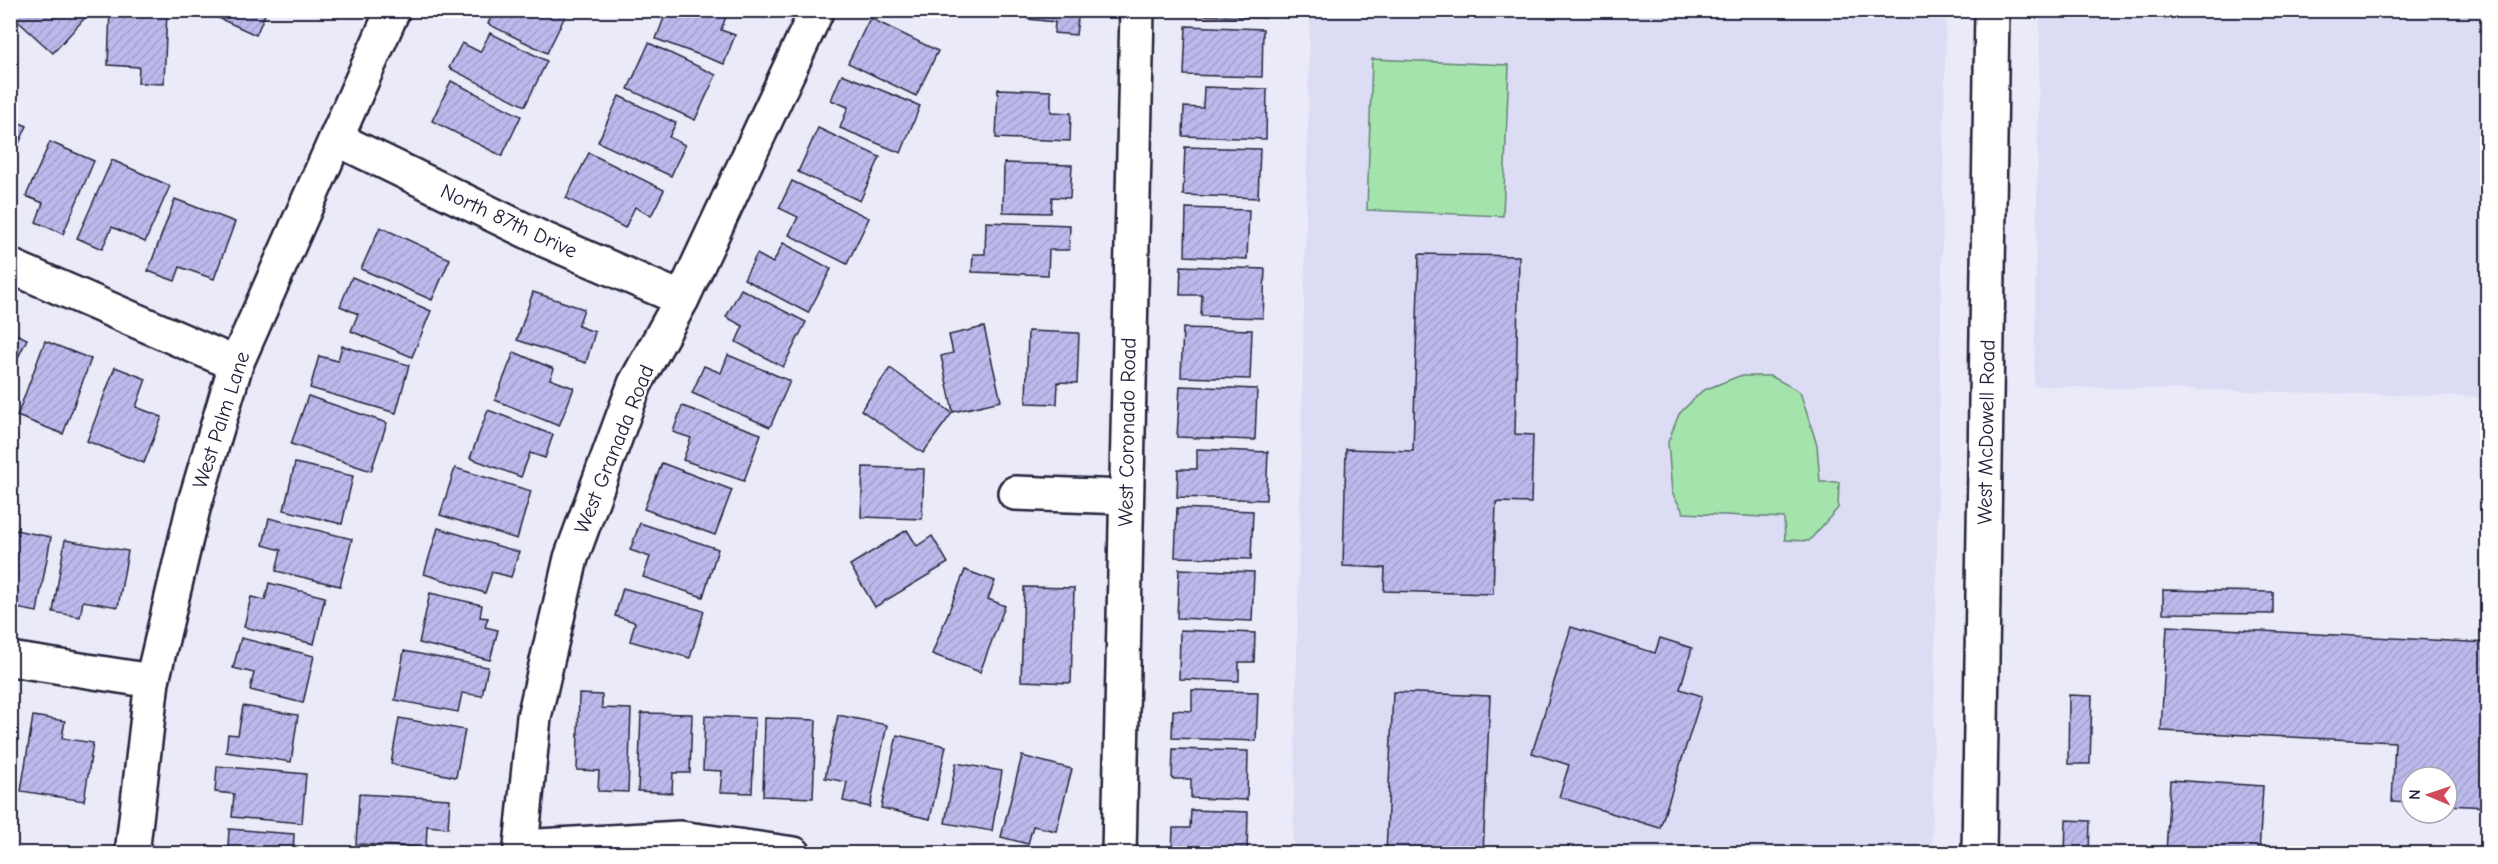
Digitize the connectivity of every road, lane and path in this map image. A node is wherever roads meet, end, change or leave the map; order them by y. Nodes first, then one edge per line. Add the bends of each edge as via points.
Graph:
1 (393, 10) edge
2 (817, 10) edge
3 (1137, 10) edge
4 (1992, 10) edge
5 (337, 138) junction
6 (10, 266) edge
7 (682, 299) junction
8 (236, 364) junction
9 (1015, 493) dead end
10 (1125, 497) junction
11 (10, 658) edge
12 (152, 681) junction
13 (132, 854) edge
14 (794, 854) edge
15 (1119, 854) edge
16 (1979, 854) edge

1 - 5 street, West Palm Lane
2 - 7 street, West Granada Road
3 - 10 street, West Coronado Road
4 - 16 street, West McDowell Road
5 - 7 street, North 87th Drive via 543,238
5 - 8 street, West Palm Lane
6 - 8 street
7 - 14 street, West Granada Road via 635,384 571,558 534,717 521,847 680,838
8 - 12 street, West Palm Lane via 193,509
9 - 10 street
10 - 15 street, West Coronado Road
11 - 12 street
12 - 13 street, West Palm Lane

